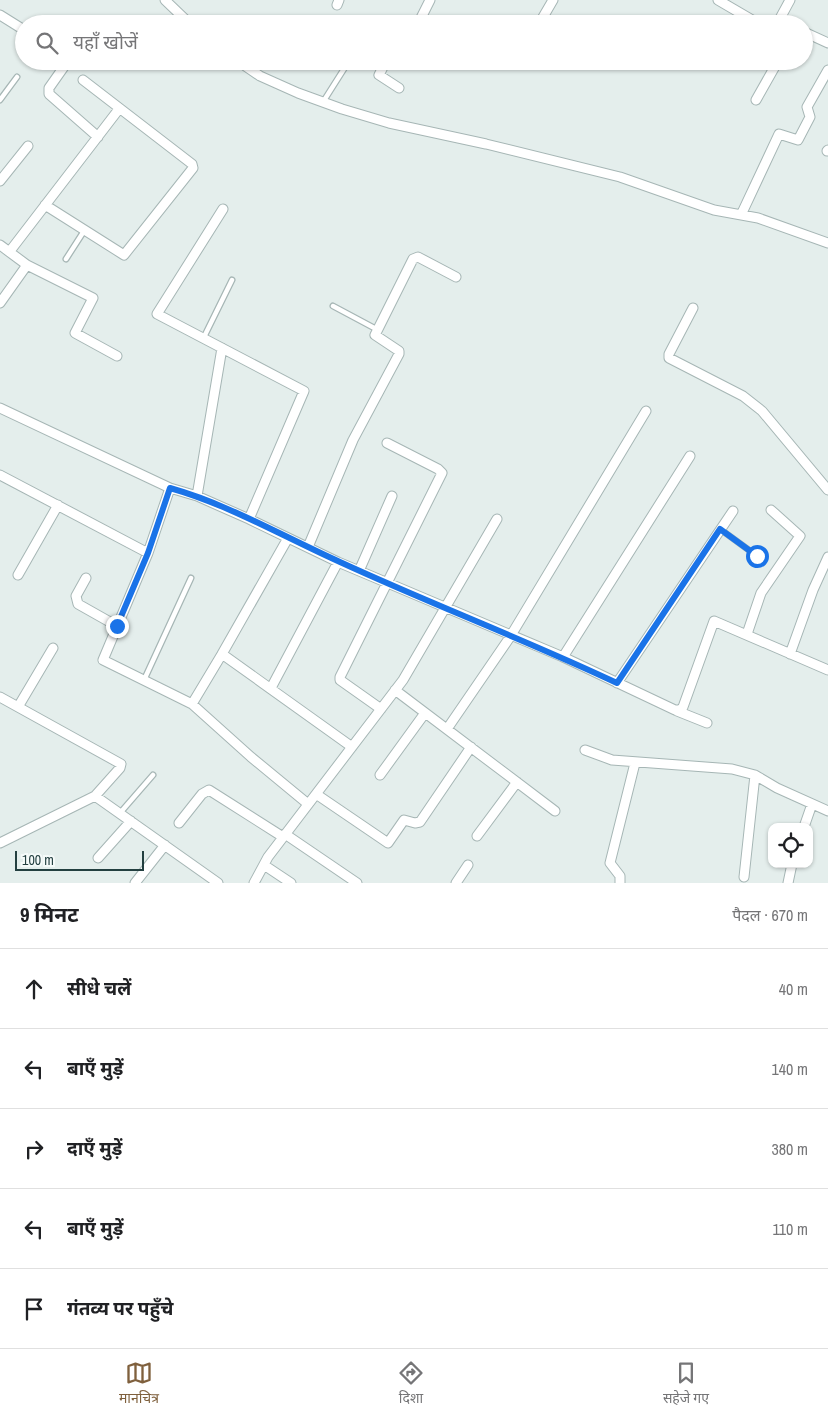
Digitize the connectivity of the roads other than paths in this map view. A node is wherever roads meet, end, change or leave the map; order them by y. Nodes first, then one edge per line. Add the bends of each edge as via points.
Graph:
1 (165, 0) edge
2 (430, 0) edge
3 (553, 0) edge
4 (718, 0) edge
5 (790, 0) edge
6 (0, 15) edge
7 (181, 15) edge
8 (422, 15) edge
9 (544, 15) edge
10 (743, 15) edge
11 (782, 15) edge
12 (15, 24) edge
13 (813, 36) edge
14 (828, 43) edge
15 (62, 70) edge
16 (251, 70) edge
17 (343, 70) edge
18 (382, 70) edge
19 (773, 70) edge
20 (828, 70) edge
21 (18, 76) dead end
22 (82, 80) dead end
23 (399, 88) dead end
24 (0, 100) edge
25 (756, 100) dead end
26 (323, 102) junction
27 (119, 109) junction
28 (98, 137) junction
29 (28, 146) dead end
30 (0, 181) edge
31 (46, 205) junction
32 (223, 209) dead end
33 (741, 215) junction
34 (84, 231) junction
35 (828, 243) edge
36 (0, 245) edge
37 (10, 251) junction
38 (66, 259) dead end
39 (27, 264) junction
40 (456, 277) dead end
41 (232, 280) dead end
42 (0, 302) edge
43 (334, 306) dead end
44 (693, 308) dead end
45 (378, 330) junction
46 (203, 339) junction
47 (222, 348) junction
48 (117, 356) dead end
49 (0, 408) edge
50 (646, 411) dead end
51 (387, 443) dead end
52 (690, 456) dead end
53 (1, 477) edge
54 (170, 488) junction
55 (828, 490) edge
56 (197, 496) junction
57 (392, 496) dead end
58 (58, 506) junction
59 (771, 510) dead end
60 (733, 511) dead end
61 (249, 519) junction
62 (497, 520) dead end
63 (720, 529) junction
64 (288, 538) junction
65 (308, 547) junction
66 (148, 553) junction
67 (757, 556) dead end
68 (828, 557) edge
69 (338, 562) junction
70 (359, 571) junction
71 (18, 575) dead end
72 (86, 578) dead end
73 (191, 578) dead end
74 (389, 583) junction
75 (446, 609) junction
76 (117, 626) junction
77 (747, 634) junction
78 (510, 637) junction
79 (53, 648) dead end
80 (222, 654) junction
81 (790, 654) junction
82 (562, 657) junction
83 (828, 670) edge
84 (144, 680) junction
85 (617, 683) junction
86 (271, 688) junction
87 (395, 690) junction
88 (0, 698) edge
89 (192, 704) junction
90 (18, 707) junction
91 (381, 709) junction
92 (677, 711) junction
93 (425, 713) junction
94 (707, 723) dead end
95 (447, 729) junction
96 (352, 747) junction
97 (471, 747) junction
98 (585, 750) dead end
99 (634, 763) junction
100 (153, 775) dead end
101 (755, 775) junction
102 (380, 776) dead end
103 (517, 782) junction
104 (316, 794) junction
105 (95, 796) junction
106 (308, 804) junction
107 (812, 804) junction
108 (555, 811) dead end
109 (828, 811) edge
110 (120, 813) junction
111 (131, 821) junction
112 (179, 823) dead end
113 (805, 823) edge
114 (284, 836) junction
115 (477, 836) dead end
116 (0, 843) edge
117 (165, 845) junction
118 (98, 858) dead end
119 (264, 865) junction
120 (468, 865) dead end
121 (791, 868) edge
122 (744, 877) dead end
123 (135, 883) edge
124 (218, 883) edge
125 (254, 883) edge
126 (291, 883) edge
127 (357, 883) edge
128 (456, 883) edge
129 (620, 883) edge
130 (788, 883) edge

1 - 7 street
2 - 8 street
3 - 9 street
4 - 10 street
5 - 11 street
6 - 12 street
13 - 14 street
15 - 28 street via 49,88 49,94
16 - 26 street
17 - 26 lane
18 - 23 street via 379,76
19 - 25 street
20 - 33 street via 808,107 810,117 798,140 779,134
21 - 24 lane
22 - 27 street
26 - 33 street via 389,123 620,177 714,210
27 - 28 street
27 - 34 street via 192,164 193,168 126,255 120,255
28 - 31 street
29 - 30 street
31 - 34 street
31 - 37 street
32 - 46 street via 157,314
33 - 35 street
34 - 38 lane
36 - 37 street
37 - 39 street
39 - 42 street
39 - 48 street via 93,298 75,335
40 - 45 street via 415,257
41 - 46 lane
43 - 45 lane
44 - 55 street via 669,358 743,396 762,411
45 - 65 street via 375,337 399,354 353,440
46 - 47 street
47 - 56 street
47 - 61 street via 304,391
49 - 54 street
50 - 78 street
51 - 74 street via 442,474
52 - 82 street
53 - 58 street
54 - 56 street
54 - 66 street
56 - 61 street
57 - 70 street
58 - 66 street
58 - 71 street
59 - 77 street via 800,536 762,593
60 - 63 street
61 - 64 street
62 - 75 street
63 - 67 lane
63 - 85 street
64 - 65 street
64 - 80 street
65 - 69 street
66 - 76 street
68 - 81 street
69 - 70 street
69 - 86 street
70 - 74 street
72 - 76 street via 76,596 78,604
73 - 84 lane
74 - 75 street
74 - 91 street via 340,679
75 - 78 street
75 - 87 street
76 - 84 street via 103,660
77 - 81 street
77 - 92 street via 717,621 712,622 683,707
78 - 82 street
78 - 95 street
79 - 90 street
80 - 86 street
80 - 89 street
81 - 83 street
82 - 85 street
84 - 89 street
85 - 92 street
86 - 96 street
87 - 91 street
87 - 93 street
88 - 90 street
89 - 106 street
90 - 105 street via 121,764
91 - 96 street
92 - 94 street
93 - 95 street
93 - 102 street
95 - 97 street
96 - 104 street
97 - 103 street
97 - 104 street via 420,822 404,820 388,843
98 - 99 street via 608,759
99 - 101 street via 732,769
99 - 129 street via 610,863 620,876
100 - 110 lane
101 - 107 street
101 - 122 street
103 - 108 street
103 - 115 street
104 - 106 street
105 - 110 street
105 - 116 street
106 - 114 street
107 - 109 street
107 - 113 street
110 - 111 street
111 - 117 street
111 - 118 street
112 - 114 street via 209,790
114 - 119 street
114 - 127 street
117 - 123 street
117 - 124 street
119 - 125 street
119 - 126 street
120 - 128 street
121 - 130 street

